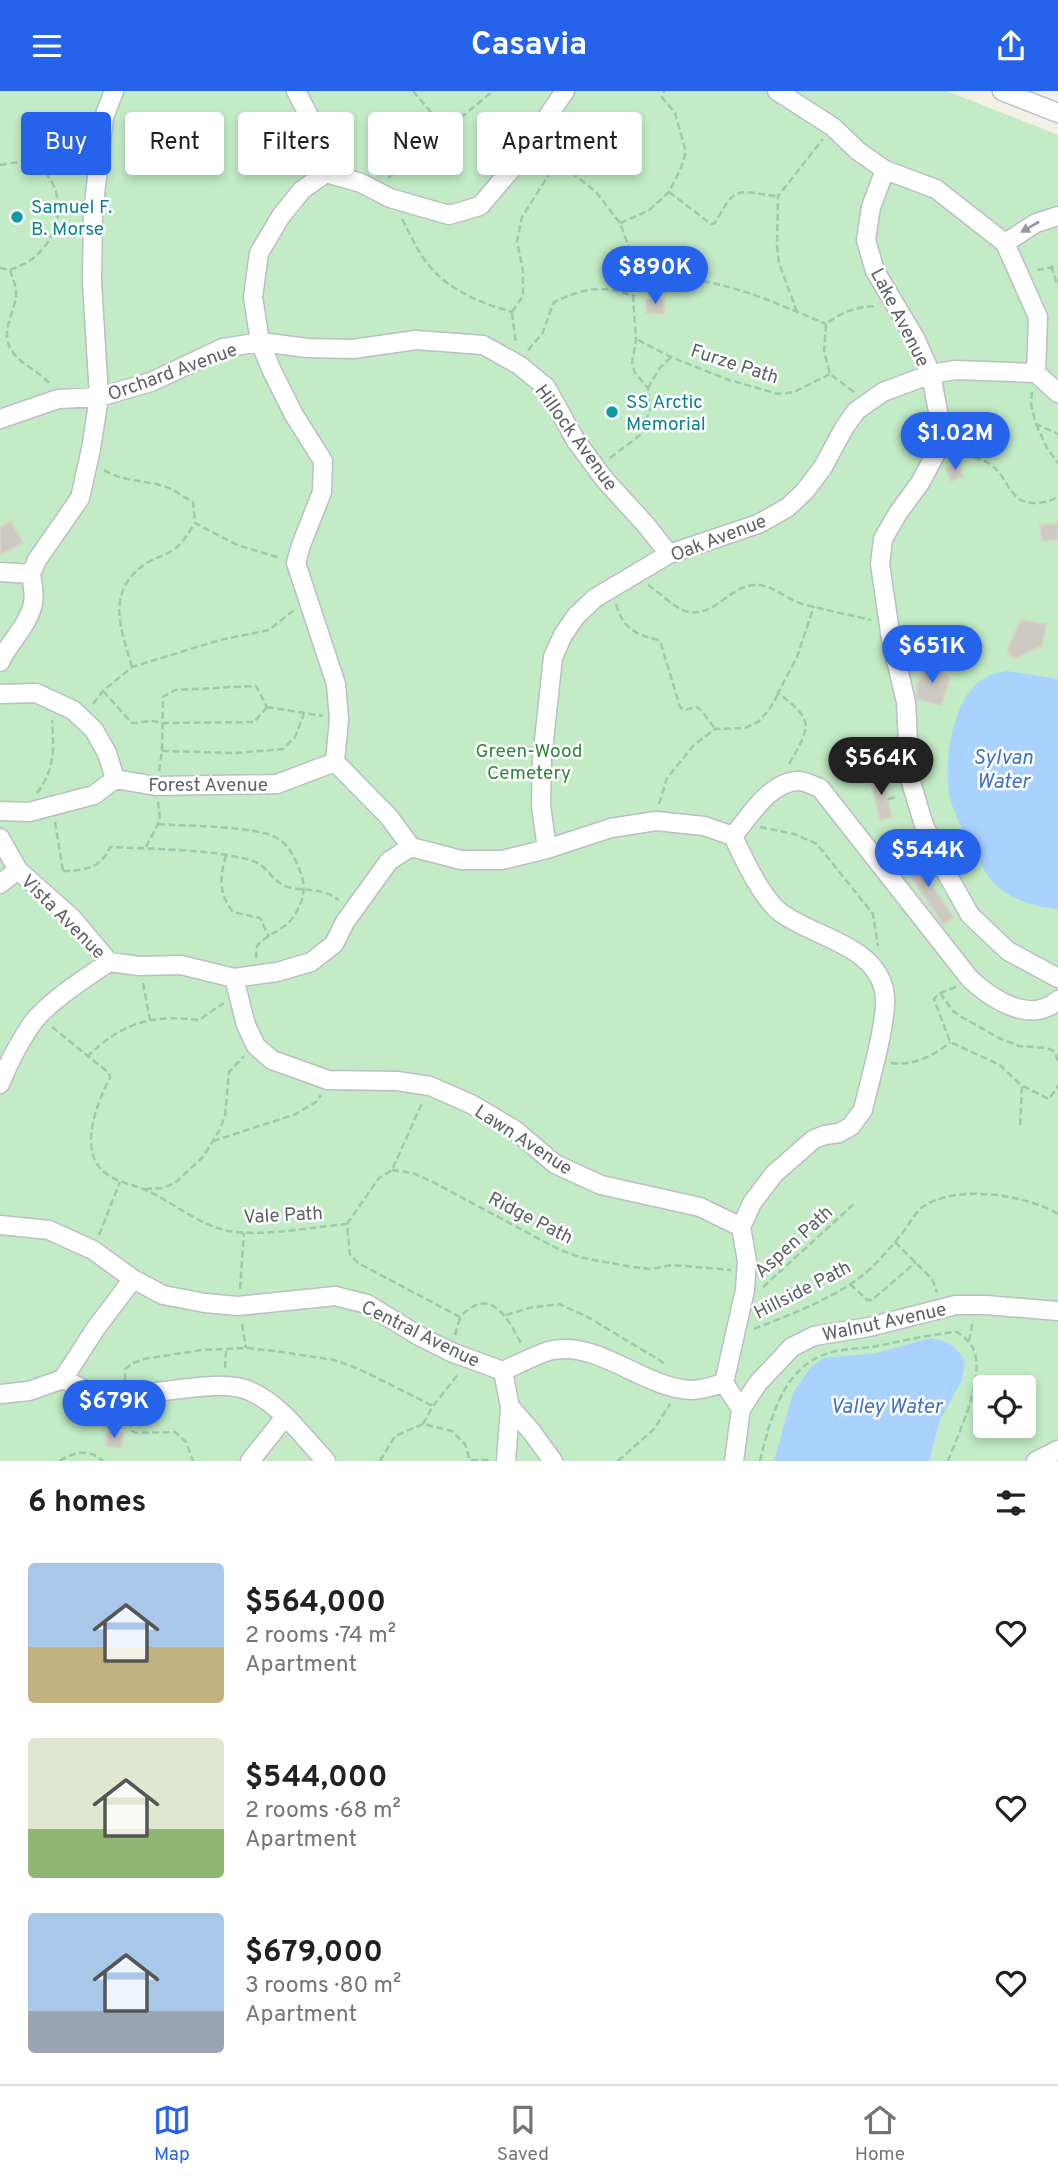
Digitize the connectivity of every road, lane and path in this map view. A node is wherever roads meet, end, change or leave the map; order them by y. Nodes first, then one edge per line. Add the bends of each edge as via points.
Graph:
1 (114, 91) edge
2 (296, 91) edge
3 (413, 91) edge
4 (493, 91) edge
5 (565, 91) edge
6 (664, 91) edge
7 (777, 91) edge
8 (1002, 91) edge
9 (106, 112) edge
10 (307, 112) edge
11 (431, 112) edge
12 (550, 112) edge
13 (1058, 113) edge
14 (463, 116) edge
15 (825, 136) dead end
16 (21, 162) edge
17 (0, 165) edge
18 (885, 170) junction
19 (47, 175) edge
20 (97, 175) edge
21 (323, 175) edge
22 (332, 175) edge
23 (391, 175) edge
24 (506, 175) edge
25 (548, 175) edge
26 (575, 175) edge
27 (374, 189) junction
28 (669, 192) junction
29 (778, 196) junction
30 (390, 198) junction
31 (1058, 216) edge
32 (620, 223) junction
33 (1005, 243) junction
34 (1051, 266) junction
35 (1058, 266) edge
36 (0, 268) edge
37 (10, 270) junction
38 (1020, 275) junction
39 (640, 278) junction
40 (1058, 286) edge
41 (633, 296) junction
42 (895, 305) junction
43 (512, 312) junction
44 (797, 312) junction
45 (826, 324) junction
46 (636, 340) junction
47 (260, 342) junction
48 (671, 357) junction
49 (519, 365) junction
50 (1036, 373) junction
51 (830, 374) junction
52 (930, 374) junction
53 (648, 388) junction
54 (1058, 393) edge
55 (99, 397) junction
56 (58, 399) junction
57 (867, 402) junction
58 (0, 419) edge
59 (1036, 424) junction
60 (1058, 434) edge
61 (936, 453) junction
62 (89, 459) junction
63 (1058, 463) edge
64 (597, 468) junction
65 (1058, 496) edge
66 (195, 523) junction
67 (669, 554) junction
68 (296, 563) junction
69 (0, 572) edge
70 (31, 574) junction
71 (635, 575) junction
72 (612, 589) junction
73 (308, 600) junction
74 (814, 606) junction
75 (889, 619) junction
76 (0, 662) edge
77 (132, 667) junction
78 (103, 691) junction
79 (778, 693) junction
80 (0, 694) edge
81 (59, 704) junction
82 (267, 707) junction
83 (304, 714) junction
84 (82, 719) junction
85 (339, 719) junction
86 (163, 723) junction
87 (715, 729) junction
88 (806, 731) junction
89 (799, 732) dead end
90 (335, 762) junction
91 (783, 763) dead end
92 (115, 779) junction
93 (52, 806) junction
94 (0, 811) edge
95 (29, 813) junction
96 (654, 821) junction
97 (158, 824) dead end
98 (738, 830) junction
99 (0, 838) edge
100 (411, 847) junction
101 (547, 849) junction
102 (226, 855) junction
103 (18, 870) junction
104 (0, 884) edge
105 (304, 888) junction
106 (354, 911) junction
107 (269, 937) junction
108 (256, 961) dead end
109 (109, 962) junction
110 (876, 971) junction
111 (141, 975) dead end
112 (234, 978) junction
113 (1058, 978) edge
114 (973, 982) junction
115 (940, 993) junction
116 (226, 1000) dead end
117 (1058, 1000) edge
118 (39, 1016) junction
119 (150, 1020) junction
120 (950, 1042) junction
121 (246, 1053) dead end
122 (87, 1057) junction
123 (874, 1062) junction
124 (1058, 1062) edge
125 (328, 1080) junction
126 (0, 1084) edge
127 (430, 1086) junction
128 (1022, 1086) junction
129 (1058, 1086) edge
130 (1020, 1126) dead end
131 (213, 1141) junction
132 (392, 1170) junction
133 (120, 1182) junction
134 (145, 1189) junction
135 (856, 1202) dead end
136 (1058, 1214) edge
137 (347, 1224) junction
138 (0, 1226) edge
139 (741, 1227) junction
140 (244, 1232) junction
141 (895, 1242) junction
142 (93, 1250) junction
143 (916, 1262) junction
144 (747, 1271) junction
145 (133, 1279) junction
146 (850, 1284) junction
147 (744, 1294) junction
148 (239, 1305) junction
149 (944, 1308) junction
150 (1058, 1311) edge
151 (506, 1315) junction
152 (631, 1336) dead end
153 (734, 1337) junction
154 (628, 1342) junction
155 (246, 1348) junction
156 (226, 1350) junction
157 (470, 1358) junction
158 (531, 1360) junction
159 (503, 1371) junction
160 (63, 1379) junction
161 (724, 1383) junction
162 (224, 1386) junction
163 (673, 1387) junction
164 (0, 1394) edge
165 (128, 1396) junction
166 (433, 1406) junction
167 (510, 1407) junction
168 (741, 1409) junction
169 (285, 1417) junction
170 (423, 1425) junction
171 (1058, 1450) edge
172 (60, 1461) edge
173 (103, 1461) edge
174 (194, 1461) edge
175 (250, 1461) edge
176 (326, 1461) edge
177 (380, 1461) edge
178 (470, 1461) edge
179 (506, 1461) edge
180 (552, 1461) edge
181 (618, 1461) edge
182 (734, 1461) edge
183 (760, 1461) edge
184 (948, 1461) edge
185 (1036, 1461) edge

1 - 9 street, Orchard Avenue
2 - 10 street
3 - 11 path
4 - 14 path
5 - 12 street
6 - 28 path via 662,97 676,113 686,152
7 - 18 street via 833,127
8 - 13 street
15 - 29 path
16 - 17 path
18 - 33 street via 936,189
18 - 42 street, Lake Avenue via 871,207 866,240 875,271
19 - 37 path via 53,181 58,211 48,240 38,254
20 - 55 street, Orchard Avenue via 92,282
21 - 47 street via 302,190 259,253 253,297
22 - 27 street
23 - 27 path
24 - 30 street via 480,206 449,215
25 - 43 path via 522,217 517,241 523,296
26 - 32 path via 596,192
27 - 30 street
28 - 29 path via 711,224 737,192
28 - 32 path via 648,211
29 - 44 path via 779,263
30 - 43 path via 425,260 454,289
31 -> 33 street via 1036,222
32 - 39 path
33 - 38 street
34 - 35 path
34 - 38 path
34 - 40 path
36 - 37 path
37 - 56 path via 16,299 6,327 9,348 42,375
38 - 50 street via 1038,317
39 - 41 path
39 - 44 path via 687,278 727,285
41 - 46 path
41 - 49 path via 607,287 554,302 542,334
42 - 45 path via 858,307
42 - 52 street, Lake Avenue
43 - 49 path
44 - 45 path
45 - 51 path via 824,351
46 - 48 path, Furze Path
46 - 53 path via 632,363
47 - 49 street, Hillock Avenue via 354,349 445,340 483,345
47 - 55 street, Orchard Avenue via 223,348 151,382
47 - 68 street via 294,415 323,461 322,492
48 - 51 path, Furze Path via 778,394 794,392
48 - 53 path
49 - 64 street, Hillock Avenue via 546,387
50 - 52 street, Oak Avenue via 955,370
50 - 54 street
50 - 59 path via 1031,405
51 - 57 path
52 - 57 street, Oak Avenue
52 - 61 street, Lake Avenue via 939,417
53 - 64 path via 650,410 640,435
55 - 56 street
55 - 62 street
56 - 58 street
57 - 67 street, Oak Avenue via 844,428 824,467 787,508 758,524
59 - 60 path
59 - 63 path
61 - 65 path via 988,463 1017,499 1043,502
61 - 75 street, Lake Avenue via 883,539 880,564
62 - 66 path via 114,477 168,487 193,502
62 - 70 street via 80,498
64 - 67 street, Hillock Avenue
66 - 68 path via 237,545
66 - 77 path via 177,547 144,565 124,587 118,603 119,620
67 - 71 street, Oak Avenue
68 - 73 street
69 - 70 street
70 - 76 street via 33,602
71 - 72 street, Oak Avenue
71 - 74 path via 689,612 699,612 739,588 756,584
72 - 87 path via 624,625 661,644 680,707 697,707
72 - 101 street, Oak Avenue via 576,616 553,657 542,759 541,806
73 - 77 path via 269,630
73 - 85 street via 335,684
74 - 75 path via 873,620
74 - 79 path via 797,657
75 - 113 street, Lake Avenue via 906,702 910,779 943,867 970,915 1008,951
77 - 78 path
78 - 84 path
78 - 86 path via 132,723
79 - 87 path via 758,722 745,728
79 - 88 path via 798,708
80 - 81 street via 36,693
81 - 84 street
81 - 95 path via 52,720 49,774
82 - 83 path
82 - 86 path via 254,722
82 - 86 path via 256,686 175,689 163,697
83 - 85 path
83 - 86 path via 295,737 284,749 236,753 162,751
84 - 92 street via 94,730
85 - 90 street
87 - 96 path via 694,745 667,778
88 - 89 path
88 - 91 path via 788,766
90 - 92 street, Forest Avenue via 277,784 156,786
90 - 100 street via 389,817
92 - 93 street via 94,795
93 - 95 street
93 - 102 path via 64,871 95,867 110,847
94 - 95 street
96 - 98 street
96 - 101 street via 611,828
97 - 105 path via 275,837 292,852
98 - 110 street via 749,872 779,912 852,949
98 - 110 path via 794,834 817,843 873,914
98 - 114 street via 764,798 784,783 802,781 820,788
99 - 103 street
100 - 101 street via 461,860 502,860
100 - 106 street, Vista Avenue via 389,861
102 - 105 path via 266,867 287,887
102 - 107 path via 220,888 225,902 233,912 260,918
103 - 104 street, Vista Avenue
103 - 109 street, Vista Avenue via 72,918
105 - 106 path via 332,895
105 - 107 path via 293,917
106 - 112 street, Vista Avenue via 334,944 311,962
107 - 108 path via 257,946
109 - 112 street, Vista Avenue via 181,965
109 - 118 street
110 - 123 street via 884,989 885,1009
111 - 119 path
112 - 125 street, Lawn Avenue via 256,1046 272,1061
114 - 115 path
114 - 117 street via 990,997 1029,1010
115 - 120 path via 934,999
115 - 124 path via 953,1011 970,1022 1019,1046 1047,1048 1055,1052
116 - 119 path via 199,1020 170,1016
118 - 122 path
118 - 126 street
119 - 122 path via 111,1035
120 - 123 path via 938,1053 901,1065
120 - 128 path via 1000,1065
121 - 131 path via 229,1072 225,1116
122 - 133 path via 110,1078 96,1106 94,1156 103,1171
123 - 139 street via 857,1120 839,1133 814,1139 774,1174
125 - 127 street, Lawn Avenue
125 - 131 path via 307,1109
127 - 132 path
127 - 139 street, Lawn Avenue via 471,1104 515,1130 555,1164 601,1185 700,1207
128 - 129 path via 1049,1099
128 - 130 path
131 - 134 path via 176,1183
132 - 137 path via 379,1178
132 - 144 path, Ridge Path via 431,1181 579,1257 651,1269 673,1265
133 - 134 path, Vale Path
133 - 142 path
134 - 140 path, Vale Path via 211,1225
135 - 147 path, Aspen Path via 766,1285
136 - 141 path, Hillside Path via 1041,1204 964,1194 924,1206
137 - 140 path, Vale Path
137 - 151 path, Vale Path via 350,1255 358,1263 460,1317 481,1304 494,1305
138 - 142 street, Central Avenue via 49,1230
139 - 144 street
140 - 148 path
141 - 143 path
141 - 146 path, Hillside Path
142 - 145 street, Central Avenue
143 - 146 path via 872,1300
143 - 149 path via 932,1279
144 - 147 street
145 - 148 street, Central Avenue via 163,1295
145 - 160 street
146 - 153 path, Hillside Path
147 - 153 street
148 - 155 path
148 - 157 street, Central Avenue via 335,1296 367,1304 419,1336
149 - 150 street, Walnut Avenue via 986,1304
149 - 168 street, Walnut Avenue via 814,1336 792,1347
151 - 154 path via 559,1304
151 - 158 path
152 - 154 path
153 - 161 street
154 - 163 path via 661,1361 670,1371
155 - 156 path
155 - 166 path via 334,1360
156 - 162 path
156 - 165 path via 133,1363 125,1369
157 - 159 street, Central Avenue
157 - 166 path
158 - 159 street
158 - 163 street via 552,1350 576,1350
159 - 167 street, Central Avenue
160 - 164 street via 29,1391
160 - 165 street via 95,1394
161 - 163 street via 695,1391
161 - 168 street
162 - 165 street
162 - 169 street via 252,1392
163 - 181 path via 675,1395 659,1423
165 - 174 path via 132,1431 174,1432 186,1442
166 - 170 path
167 - 179 street
167 - 180 street, Central Avenue
168 - 182 street
169 - 175 street
169 - 176 street
170 - 177 path via 395,1436
170 - 178 path via 452,1431 465,1444
171 - 185 street
172 - 173 path via 88,1452
183 - 184 path via 775,1409 802,1366 829,1353 957,1332 970,1341 976,1373

